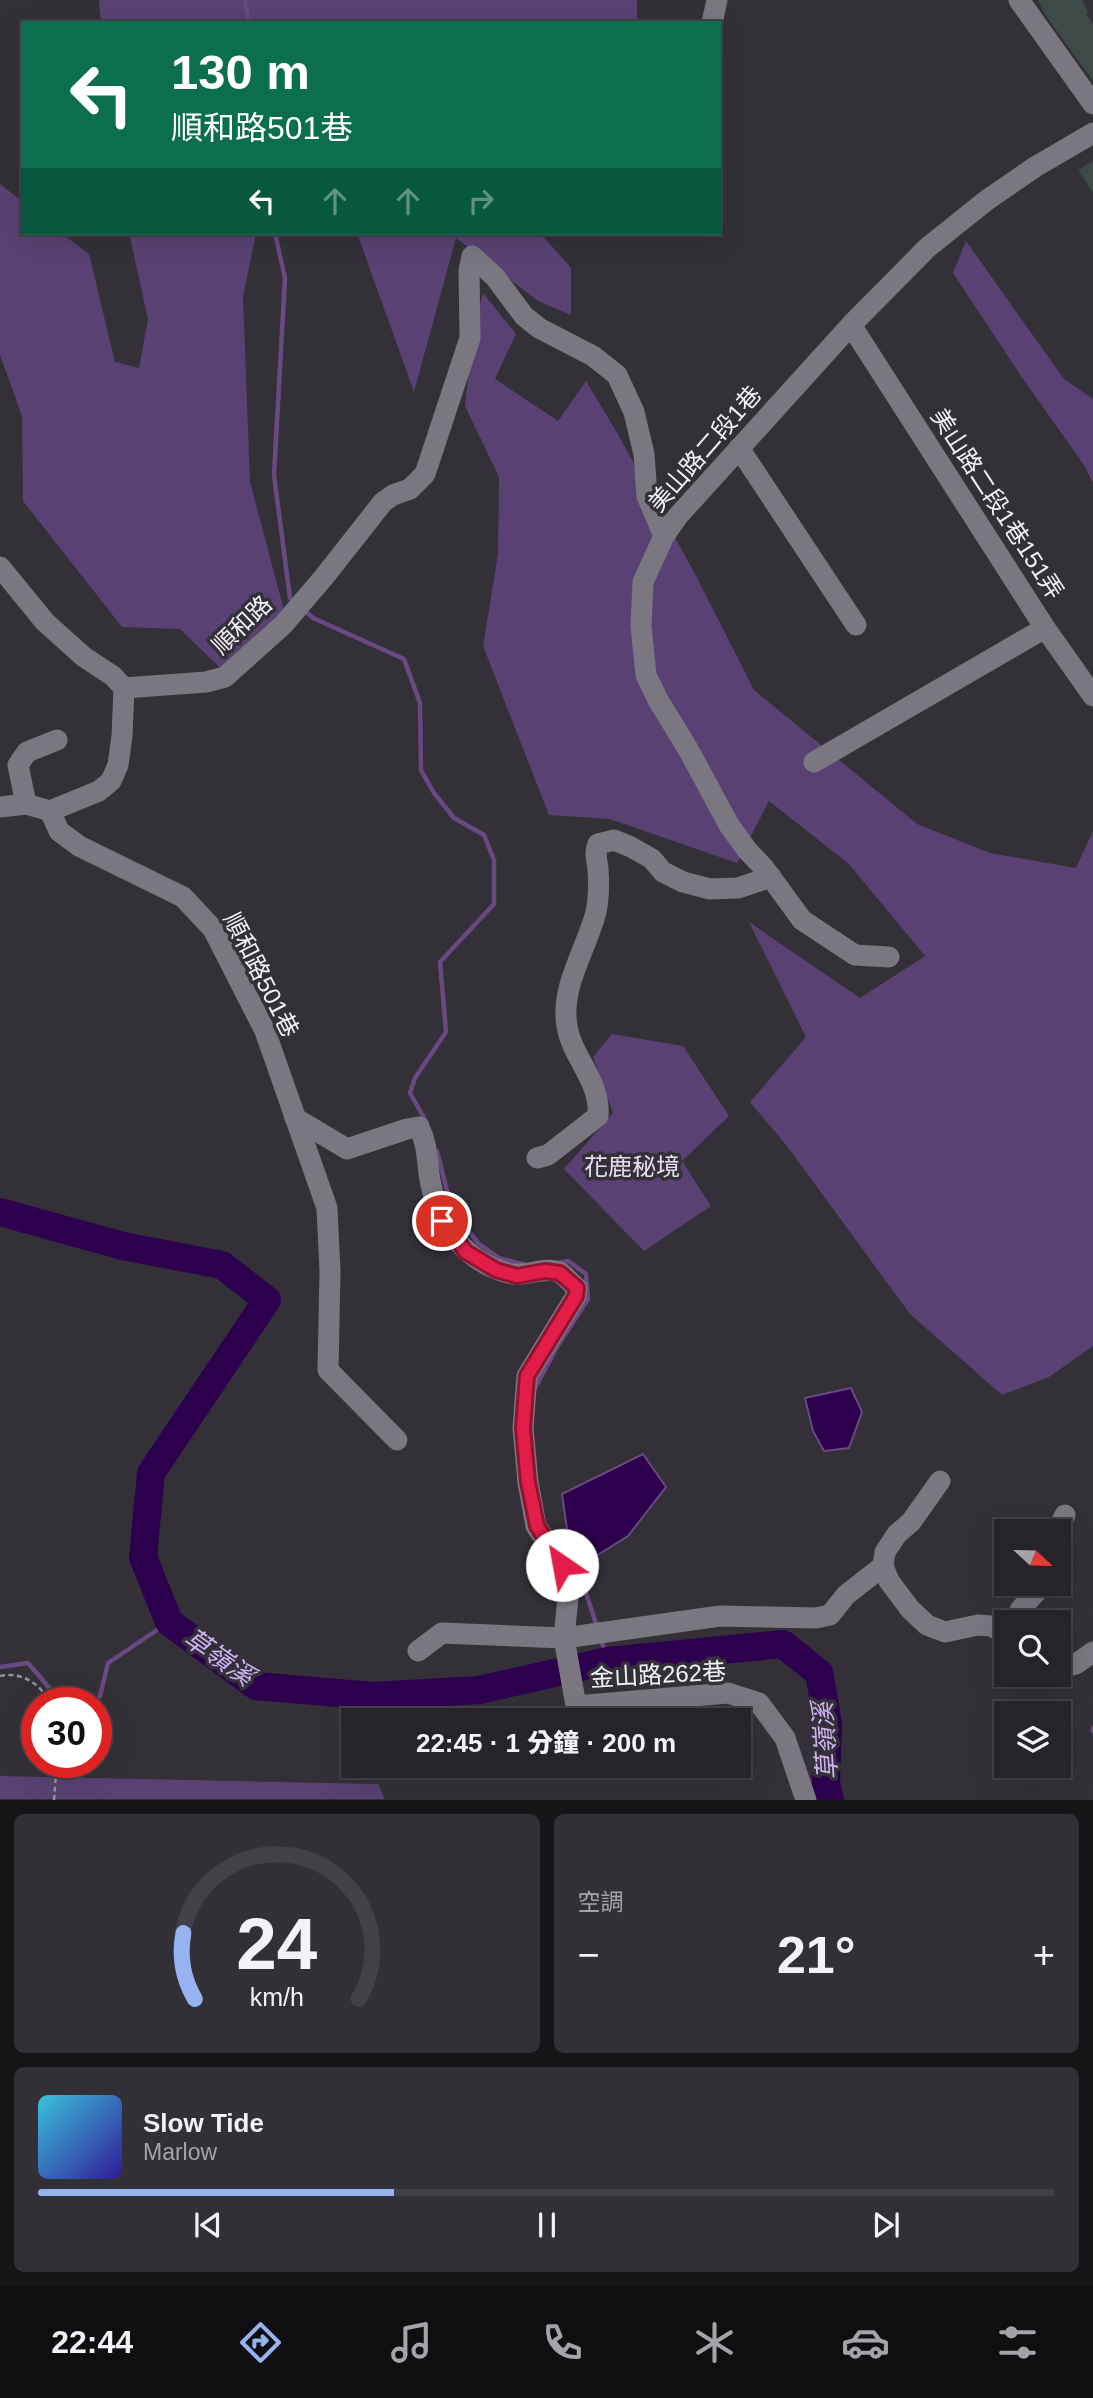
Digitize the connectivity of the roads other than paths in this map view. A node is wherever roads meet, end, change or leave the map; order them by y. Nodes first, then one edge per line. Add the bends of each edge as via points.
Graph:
1 (717, 0) edge
2 (1019, 0) edge
3 (712, 21) edge
4 (1093, 104) edge
5 (1093, 133) edge
6 (851, 325) junction
7 (739, 448) junction
8 (664, 536) junction
9 (0, 566) edge
10 (856, 625) dead end
11 (1045, 628) junction
12 (124, 688) junction
13 (1093, 696) edge
14 (57, 740) dead end
15 (814, 762) dead end
16 (26, 804) junction
17 (0, 807) edge
18 (50, 811) junction
19 (771, 877) junction
20 (889, 957) dead end
21 (295, 1118) junction
22 (537, 1158) dead end
23 (397, 1440) dead end
24 (940, 1481) dead end
25 (883, 1566) junction
26 (1032, 1596) edge
27 (1020, 1610) edge
28 (994, 1628) edge
29 (564, 1638) junction
30 (418, 1651) dead end
31 (1093, 1652) edge
32 (1071, 1665) edge
33 (806, 1800) edge

1 - 3 street
2 - 4 street
5 - 6 street, 美山路二段1巷 via 977,208 927,248
6 - 7 street, 美山路二段1巷
6 - 11 street, 美山路二段1巷151弄
7 - 8 street, 美山路二段1巷
7 - 10 street
8 - 12 street, 順和路 via 647,496 634,412 617,375 524,316 495,277 472,256 470,338 425,474 410,489 383,502 283,625 225,677
8 - 19 street, 美山路二段1巷 via 643,582 646,675 729,825
9 - 12 street via 45,622
11 - 13 street
11 - 15 street, 美山路二段1巷151弄
12 - 18 street via 120,755 111,781 99,791
14 - 16 street via 27,752 18,765
16 - 17 street
16 - 18 street
18 - 21 street, 順和路501巷 via 59,831 79,846 183,897 213,929 265,1031
19 - 20 street, 美山路二段1巷 via 803,920 833,942 855,954
19 - 22 street via 738,888 710,889 663,872 652,859 614,840 598,844 596,911 569,989 566,1024 590,1076 598,1116 548,1155
21 - 23 street, 順和路501巷 via 327,1208 328,1370
21 - 29 street via 347,1149 419,1127 426,1140 429,1177 442,1221 466,1252 496,1270 517,1276 560,1273 577,1288 527,1376 523,1428 537,1526 570,1577
24 - 25 street via 897,1534 885,1552
25 - 28 street via 889,1581 927,1625 945,1632 978,1625
25 - 29 street via 846,1595 830,1615 817,1618 720,1616
26 - 27 street
29 - 30 street via 442,1633
29 - 33 street, 金山路262巷 via 576,1706 728,1693 759,1703 785,1738
31 - 32 street

